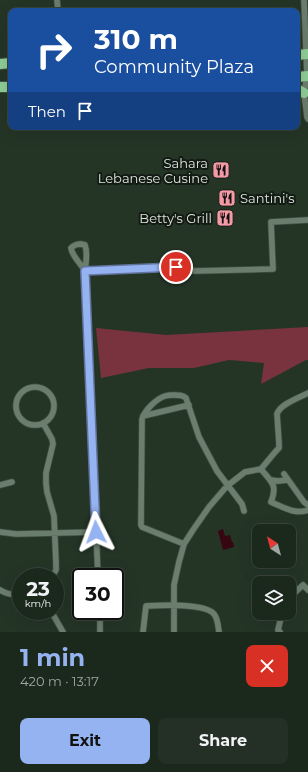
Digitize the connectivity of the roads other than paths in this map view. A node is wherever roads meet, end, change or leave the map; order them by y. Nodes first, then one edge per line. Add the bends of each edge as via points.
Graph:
1 (304, 0) edge
2 (304, 55) edge
3 (305, 77) edge
4 (300, 91) edge
5 (308, 119) edge
6 (308, 220) edge
7 (308, 393) edge
8 (189, 405) junction
9 (143, 416) junction
10 (43, 423) junction
11 (261, 469) junction
12 (284, 474) dead end
13 (271, 480) junction
14 (288, 480) junction
15 (12, 482) dead end
16 (0, 485) edge
17 (227, 486) junction
18 (308, 505) edge
19 (308, 510) edge
20 (244, 511) dead end
21 (0, 532) edge
22 (96, 532) junction
23 (54, 533) junction
24 (184, 544) junction
25 (56, 568) edge
26 (98, 568) edge
27 (308, 590) edge
28 (2, 591) edge
29 (296, 592) edge
30 (12, 594) edge
31 (0, 599) edge
32 (174, 606) junction
33 (56, 620) edge
34 (100, 620) edge
35 (280, 620) edge
36 (63, 632) edge
37 (100, 632) edge
38 (143, 632) edge
39 (174, 632) edge
40 (219, 632) edge
41 (280, 632) edge

1 - 2 street
2 - 3 street
3 - 4 street
4 - 5 street
6 - 22 street via 271,222 273,269 195,271 176,267 85,271
7 - 11 street via 282,406 278,411 279,448
8 - 9 street
8 - 9 street via 184,396 165,396
8 - 17 street via 199,437
9 - 24 street via 141,524 142,527
10 - 10 street via 52,414 53,400 45,390 31,387 20,394 16,411 25,423 34,426
10 - 23 street via 52,439 46,483 54,516
11 - 13 street
11 - 17 street via 245,472
12 - 14 street
13 - 14 street
13 - 19 street via 274,488 272,502 296,512
14 - 18 street
15 - 16 street
17 - 20 street via 242,504
17 - 24 street via 208,507
21 - 23 street
22 - 23 street
22 - 26 street
23 - 25 street
24 - 32 street via 174,585
27 - 29 street via 304,585
28 - 30 street
28 - 31 street
32 - 38 street via 146,606
32 - 39 street
32 - 40 street via 211,611 217,620
33 - 36 street
34 - 37 street
35 - 41 street via 278,630

